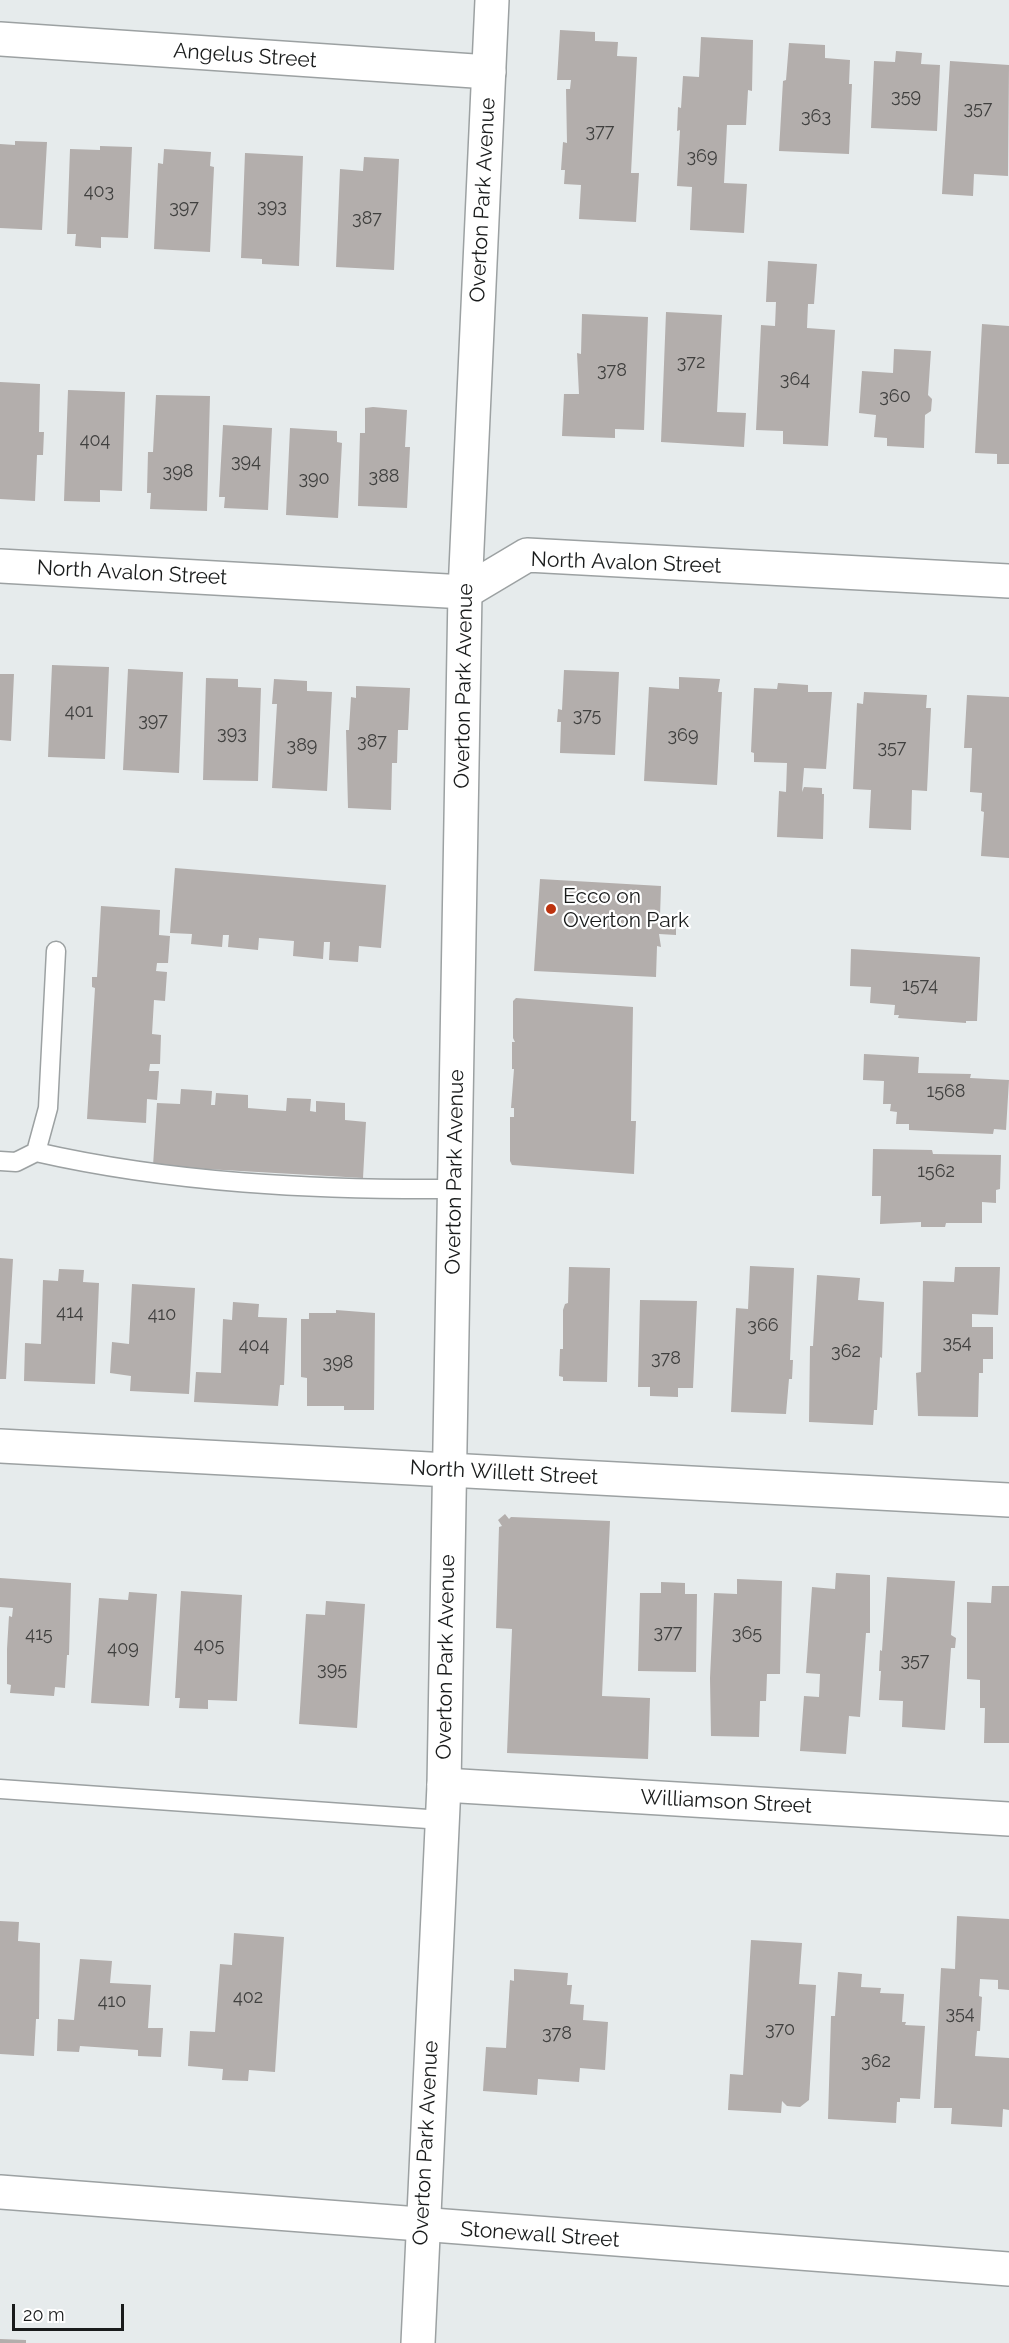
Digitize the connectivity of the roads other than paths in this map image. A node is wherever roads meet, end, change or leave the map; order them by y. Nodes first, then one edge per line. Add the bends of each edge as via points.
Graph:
1 (492, 0) edge
2 (0, 39) edge
3 (489, 72) junction
4 (0, 566) edge
5 (1009, 581) edge
6 (465, 592) junction
7 (56, 951) dead end
8 (36, 1152) junction
9 (0, 1161) edge
10 (454, 1189) junction
11 (0, 1446) edge
12 (449, 1472) junction
13 (1009, 1500) edge
14 (444, 1785) junction
15 (0, 1789) edge
16 (1009, 1819) edge
17 (442, 1820) junction
18 (0, 2193) edge
19 (422, 2226) junction
20 (1009, 2269) edge
21 (418, 2343) edge

1 - 3 street, Overton Park Avenue
2 - 3 street, Angelus Street
3 - 6 street, Overton Park Avenue
4 - 6 street, North Avalon Street
5 - 6 street, North Avalon Street via 527,555
6 - 10 street, Overton Park Avenue
7 - 8 lane via 48,1108
8 - 9 lane via 16,1162
8 - 10 lane via 157,1175 368,1190
10 - 12 street, Overton Park Avenue
11 - 12 street, North Willett Street
12 - 13 street, North Willett Street
12 - 14 street, Overton Park Avenue
14 - 16 street, Williamson Street
14 - 17 street, Overton Park Avenue
15 - 17 lane
17 - 19 street, Overton Park Avenue
18 - 19 street, Stonewall Street
19 - 20 street, Stonewall Street
19 - 21 street, Overton Park Avenue

